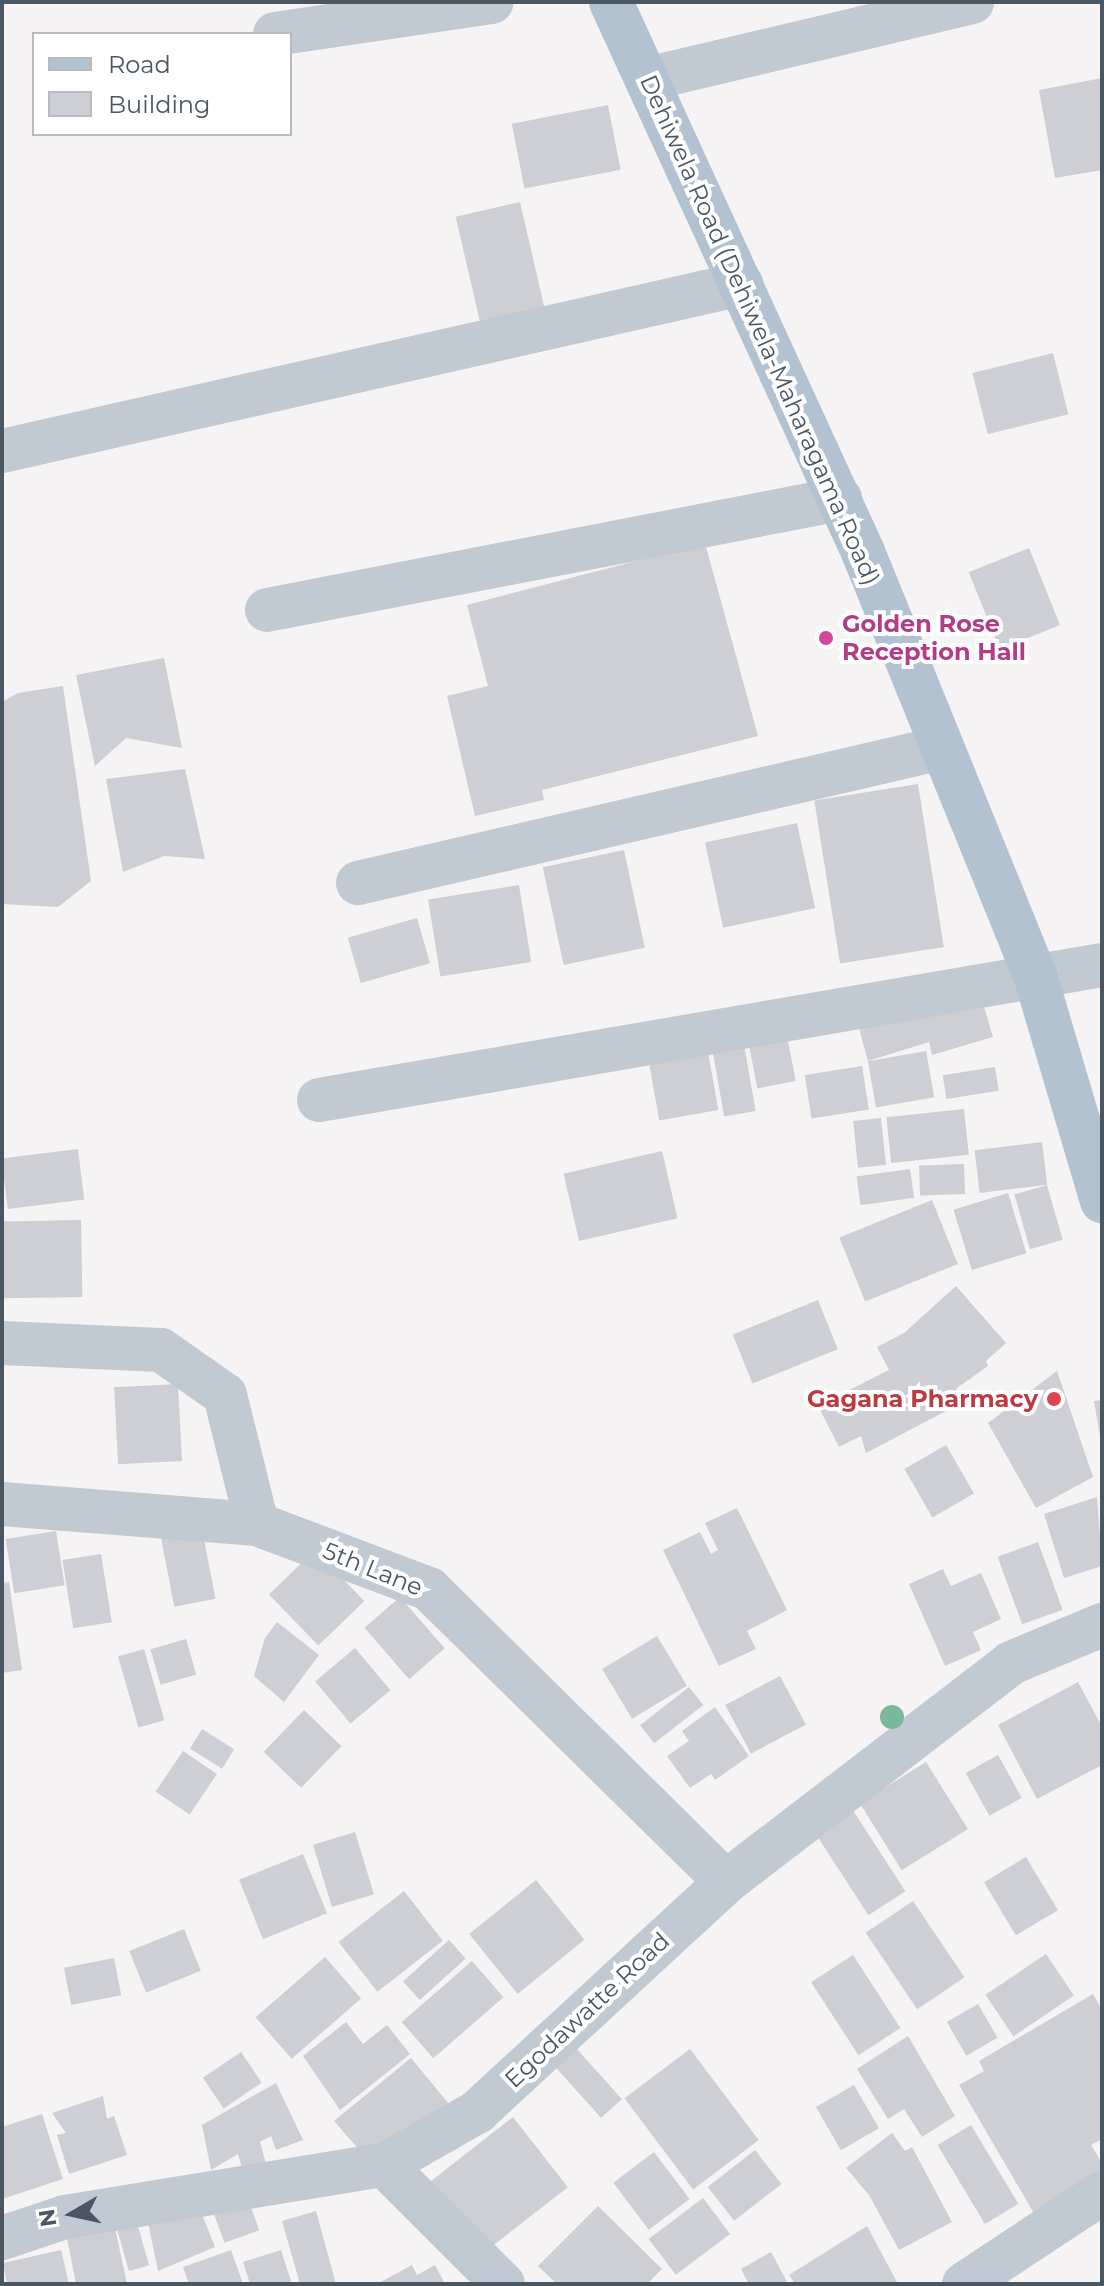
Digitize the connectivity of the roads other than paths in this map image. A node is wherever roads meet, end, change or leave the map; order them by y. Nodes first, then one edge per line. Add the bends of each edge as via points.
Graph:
1 (492, 2) edge
2 (611, 2) edge
3 (972, 2) edge
4 (289, 32) edge
5 (647, 79) junction
6 (741, 284) junction
7 (2, 451) edge
8 (840, 499) junction
9 (267, 610) dead end
10 (942, 748) junction
11 (358, 883) dead end
12 (1102, 965) edge
13 (1035, 975) junction
14 (319, 1100) dead end
15 (1102, 1201) edge
16 (2, 1343) edge
17 (2, 1504) edge
18 (257, 1524) junction
19 (1102, 1625) edge
20 (726, 1882) junction
21 (384, 2165) junction
22 (1102, 2193) edge
23 (2, 2238) edge
24 (503, 2284) edge
25 (964, 2284) edge

1 - 4 street
2 - 5 main road, Dehiwela Road (Dehiwela-Maharagama Road)
3 - 5 street
5 - 6 main road, Dehiwela Road (Dehiwela-Maharagama Road)
6 - 7 street
6 - 8 main road, Dehiwela Road (Dehiwela-Maharagama Road)
8 - 9 street
8 - 10 main road, Dehiwela Road (Dehiwela-Maharagama Road)
10 - 11 street
10 - 13 main road, Dehiwela Road (Dehiwela-Maharagama Road)
12 - 13 street
13 - 14 street
13 - 15 main road, Dehiwela Road (Dehiwela-Maharagama Road)
16 - 18 street via 161,1350 213,1386 225,1395
17 - 18 street, 5th Lane
18 - 20 street, 5th Lane via 429,1589
19 - 20 street, Egodawatte Road via 1011,1663
20 - 21 street, Egodawatte Road via 477,2112
21 - 23 street, Egodawatte Road via 65,2217
21 - 24 street
22 - 25 street

